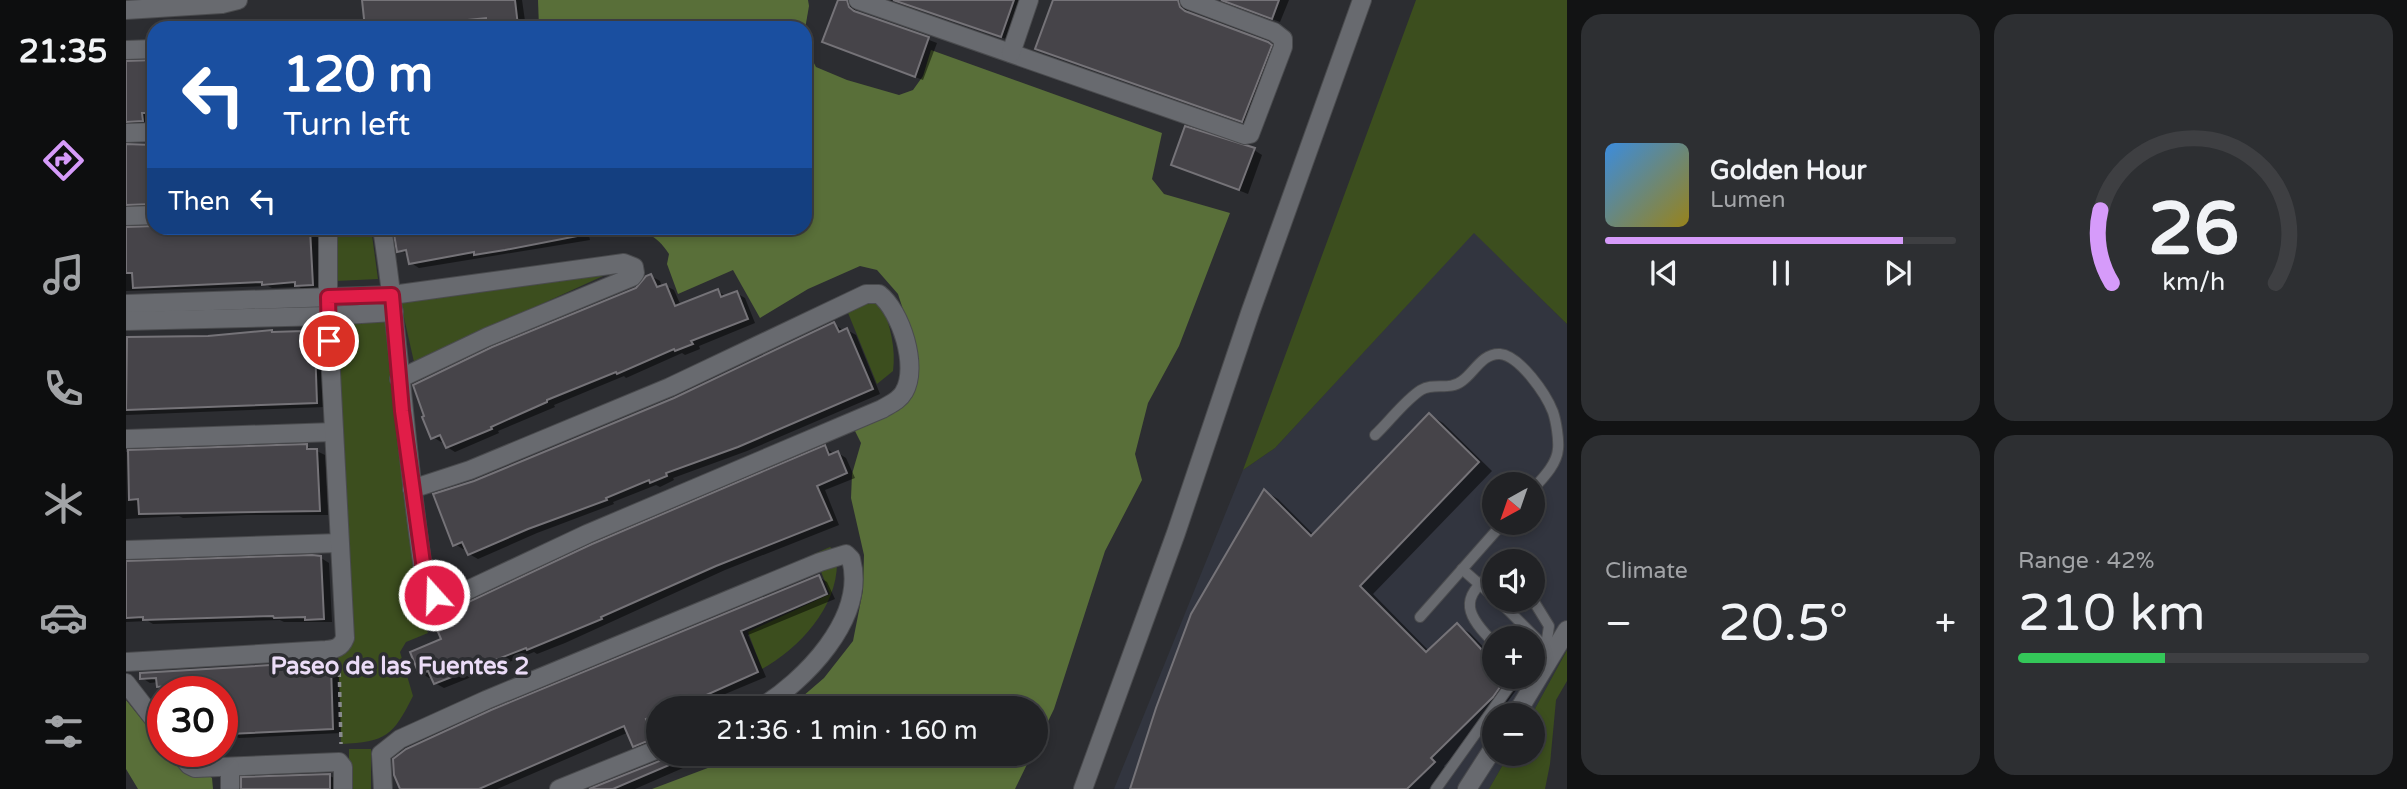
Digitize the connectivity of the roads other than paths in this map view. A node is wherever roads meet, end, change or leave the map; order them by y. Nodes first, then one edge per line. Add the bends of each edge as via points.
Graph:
1 (238, 0) edge
2 (858, 0) edge
3 (1029, 0) edge
4 (1189, 0) edge
5 (1362, 0) edge
6 (126, 10) edge
7 (147, 49) edge
8 (126, 50) edge
9 (1011, 53) junction
10 (147, 132) edge
11 (126, 133) edge
12 (147, 215) edge
13 (126, 216) edge
14 (328, 235) edge
15 (383, 235) edge
16 (328, 297) junction
17 (393, 303) junction
18 (126, 304) edge
19 (328, 316) junction
20 (126, 321) edge
21 (399, 379) junction
22 (334, 432) junction
23 (1376, 435) dead end
24 (126, 439) edge
25 (1545, 473) edge
26 (412, 489) junction
27 (1491, 536) edge
28 (339, 543) junction
29 (126, 550) edge
30 (1462, 569) junction
31 (1480, 585) joint
32 (1510, 612) edge
33 (1540, 612) edge
34 (1420, 617) dead end
35 (1482, 630) edge
36 (1567, 630) edge
37 (1550, 650) junction
38 (126, 662) edge
39 (126, 684) edge
40 (1507, 689) edge
41 (777, 696) edge
42 (1522, 703) edge
43 (147, 711) edge
44 (646, 754) edge
45 (1482, 766) edge
46 (230, 767) edge
47 (238, 767) edge
48 (230, 789) edge
49 (343, 789) edge
50 (383, 789) edge
51 (559, 789) edge
52 (1083, 789) edge
53 (1436, 789) edge
54 (1467, 789) edge

1 - 6 street
2 - 9 street
3 - 9 street
4 - 9 street via 1283,39 1250,134
5 - 52 street
7 - 8 street
10 - 11 street
12 - 13 street
14 - 16 street
15 - 17 street
16 - 17 street
16 - 18 street
16 - 19 street
17 - 19 street
17 - 21 street
17 - 21 street via 624,263 635,271 632,277
19 - 20 street
19 - 22 street
21 - 26 street
22 - 24 street
22 - 28 street
23 - 25 lane via 1419,391 1455,386 1488,357 1502,354 1528,374 1554,413 1558,448
26 - 26 street via 470,470 670,387 866,294 884,299 901,324 910,370 897,401 455,596 441,599 426,587
27 - 30 lane
28 - 29 street
28 - 38 street via 345,638 338,648
30 - 31 lane
30 - 34 lane
31 - 35 lane via 1470,612
32 - 37 lane
33 - 37 lane via 1549,626
36 - 37 street
37 - 42 street
39 - 43 street
40 - 53 lane
41 - 50 street via 810,667 838,629 854,581 846,554 656,629 400,739 381,754
44 - 51 street
45 - 54 street
46 - 48 street
47 - 49 street via 339,762

